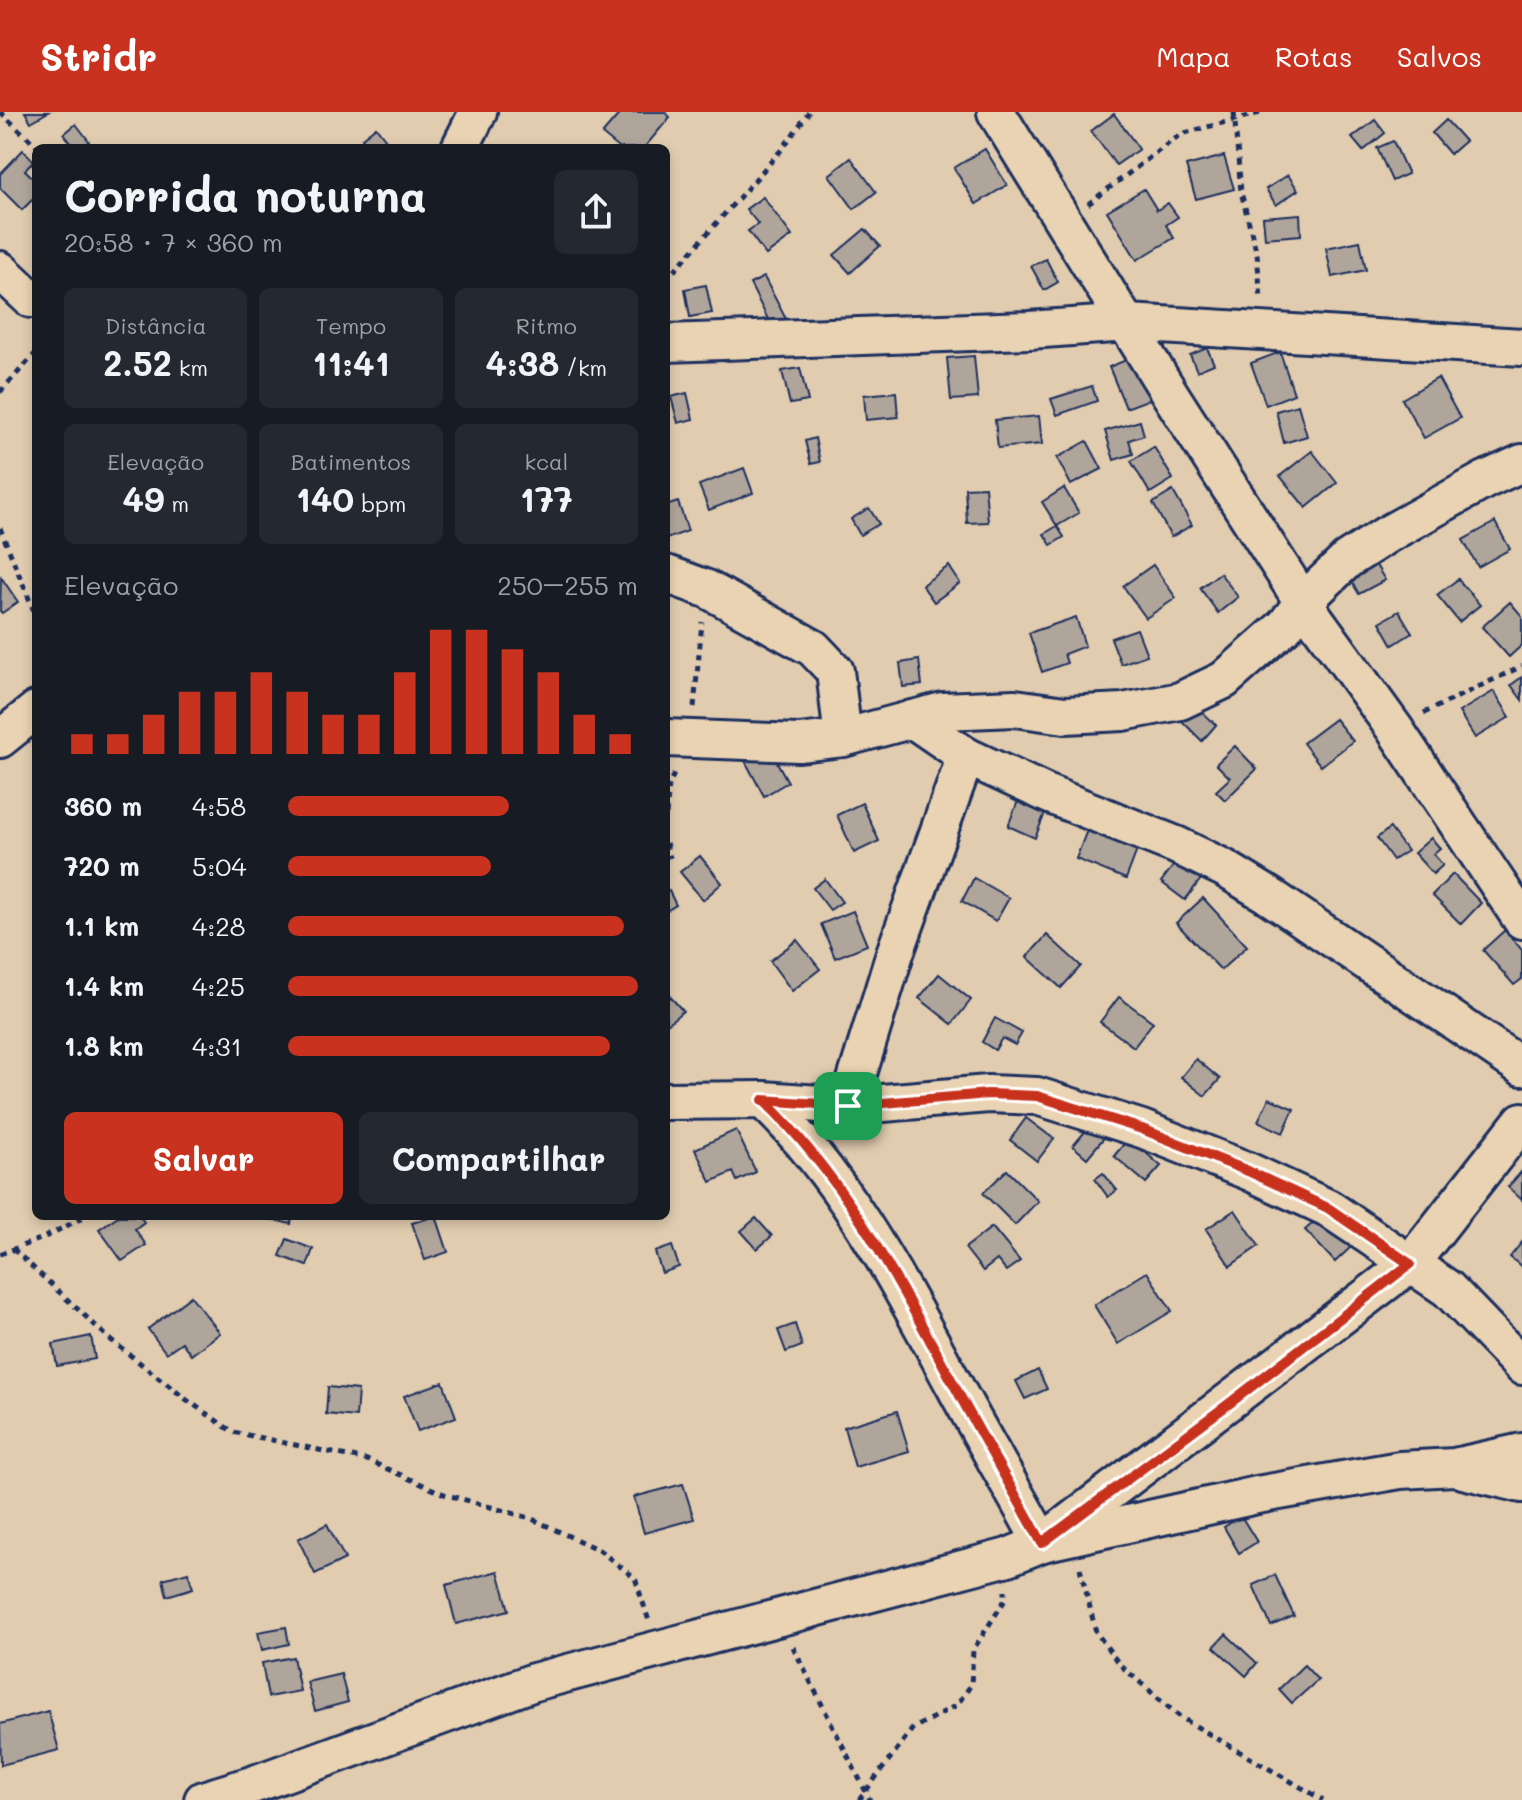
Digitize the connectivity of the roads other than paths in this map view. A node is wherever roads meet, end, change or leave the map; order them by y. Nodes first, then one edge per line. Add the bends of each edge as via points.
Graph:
1 (478, 112) edge
2 (996, 112) edge
3 (462, 144) edge
4 (0, 270) edge
5 (22, 300) edge
6 (1128, 323) junction
7 (670, 343) edge
8 (1522, 347) edge
9 (1522, 463) edge
10 (670, 575) edge
11 (1303, 602) junction
12 (32, 713) edge
13 (912, 719) junction
14 (670, 738) edge
15 (843, 738) junction
16 (0, 739) edge
17 (966, 756) junction
18 (1522, 920) edge
19 (1522, 1067) edge
20 (763, 1100) junction
21 (670, 1101) edge
22 (848, 1106) junction
23 (1522, 1121) edge
24 (1410, 1264) junction
25 (1522, 1366) edge
26 (1522, 1452) edge
27 (1454, 1467) junction
28 (1522, 1484) edge
29 (1057, 1540) junction
30 (203, 1800) edge

1 - 3 street
2 - 6 street
4 - 5 street
6 - 7 street
6 - 8 street
6 - 11 street
9 - 11 street via 1386,535 1347,560
10 - 15 street via 707,589 813,648 835,671
11 - 13 street via 1285,626 1224,680 1180,701 1123,712 1065,715 988,708
11 - 18 street
12 - 16 street
13 - 15 street
13 - 17 street
14 - 15 street via 799,743
17 - 19 street via 1224,868
17 - 22 street via 895,953
20 - 21 street
20 - 22 street
20 - 29 street via 824,1168 861,1220
22 - 24 street via 988,1094 1037,1096 1142,1129 1248,1171 1328,1208
23 - 24 street
24 - 25 street via 1448,1289
24 - 29 street
26 - 27 street
27 - 28 street
27 - 29 street via 1400,1470 1271,1492
29 - 30 street via 534,1682

